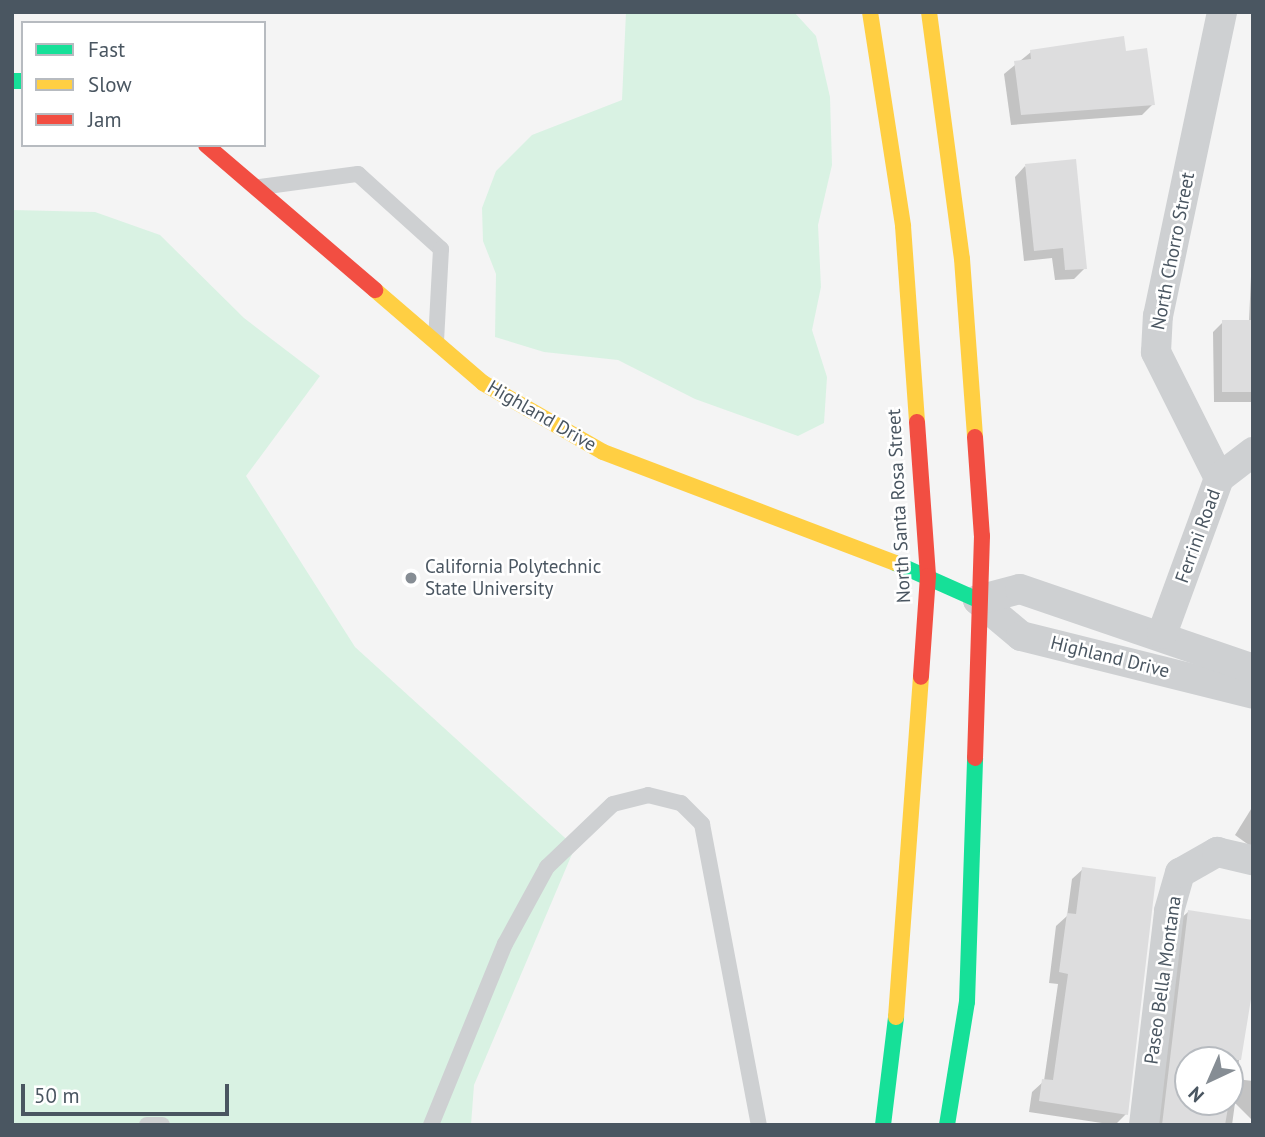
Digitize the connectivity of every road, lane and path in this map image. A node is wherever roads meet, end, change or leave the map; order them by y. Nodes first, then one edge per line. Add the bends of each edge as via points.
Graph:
1 (870, 12) edge
2 (929, 12) edge
3 (1222, 12) edge
4 (209, 147) edge
5 (260, 187) junction
6 (436, 343) junction
7 (1253, 452) edge
8 (1219, 478) junction
9 (928, 576) junction
10 (978, 600) junction
11 (1162, 634) junction
12 (1253, 669) edge
13 (1253, 694) edge
14 (1253, 860) edge
15 (147, 1125) edge
16 (162, 1125) edge
17 (431, 1125) edge
18 (759, 1125) edge
19 (883, 1125) edge
20 (947, 1125) edge
21 (1144, 1125) edge

1 - 9 main road, North Santa Rosa Street via 902,226
2 - 10 main road via 962,259 982,536
3 - 8 street, North Chorro Street via 1157,316 1156,352
4 - 5 main road, Highland Drive
5 - 6 main road, Highland Drive
5 - 6 lane via 358,174 442,250
6 - 9 main road, Highland Drive via 483,383 603,452
7 - 8 street, Ferrini Road
8 - 11 street, Ferrini Road
9 - 10 main road, Highland Drive
9 - 19 main road, North Santa Rosa Street via 903,953
10 - 11 street, Highland Drive via 1020,589
10 - 13 street, Highland Drive via 1021,636
10 - 20 main road via 967,1002
11 - 12 street, Highland Drive
14 - 21 street, Paseo Bella Montana via 1217,852 1180,873 1169,911
15 - 16 lane
17 - 18 lane via 505,944 547,867 613,804 648,795 681,803 702,824

